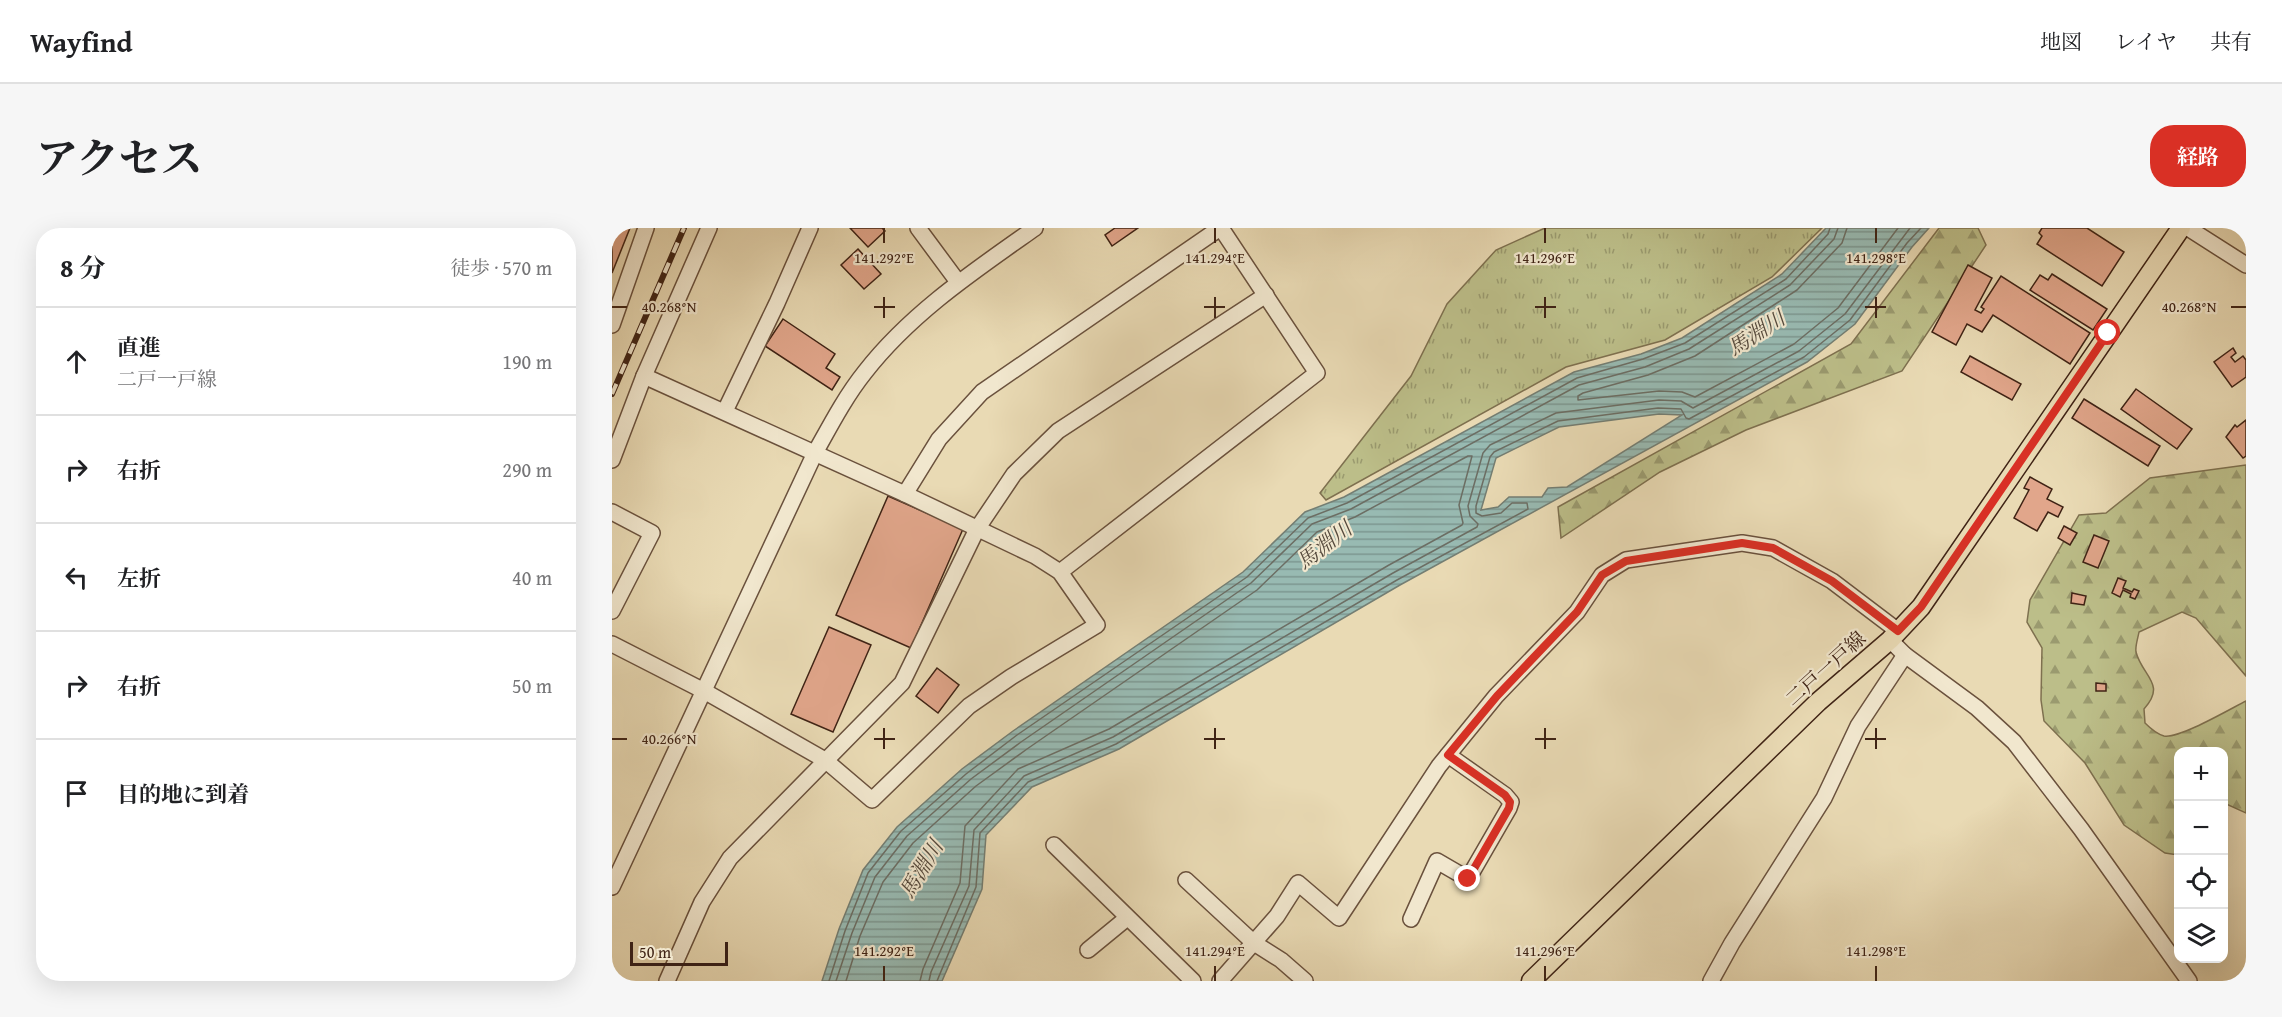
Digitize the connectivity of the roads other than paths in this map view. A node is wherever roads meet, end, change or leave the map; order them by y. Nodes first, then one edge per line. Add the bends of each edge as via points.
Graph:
1 (646, 228) edge
2 (709, 228) edge
3 (810, 228) edge
4 (918, 228) edge
5 (1035, 228) edge
6 (1220, 228) edge
7 (2181, 228) edge
8 (2188, 228) edge
9 (2246, 265) edge
10 (958, 282) junction
11 (1266, 295) junction
12 (612, 325) edge
13 (644, 376) junction
14 (725, 411) junction
15 (814, 453) junction
16 (612, 460) edge
17 (905, 494) junction
18 (612, 512) edge
19 (978, 529) junction
20 (1060, 572) junction
21 (612, 611) edge
22 (1894, 636) junction
23 (612, 644) edge
24 (1905, 655) junction
25 (704, 692) junction
26 (1448, 755) junction
27 (825, 760) junction
28 (1054, 845) dead end
29 (1186, 880) dead end
30 (612, 887) edge
31 (1127, 918) junction
32 (1411, 919) dead end
33 (1254, 943) junction
34 (1088, 950) dead end
35 (667, 981) edge
36 (1193, 981) edge
37 (1220, 981) edge
38 (1305, 981) edge
39 (1531, 981) edge
40 (1712, 981) edge
41 (2189, 981) edge

1 - 12 street
2 - 13 street
3 - 14 street
4 - 10 street
5 - 10 street
6 - 11 street
6 - 17 street via 982,392 939,440
7 - 22 main road, 二戸一戸線 via 1921,607
8 - 9 street
10 - 15 street via 903,330 865,372
11 - 19 street via 1058,431 1014,474
11 - 20 street via 1317,373
13 - 14 street
13 - 16 street
14 - 15 street
15 - 17 street
15 - 25 street
17 - 19 street
18 - 21 street via 652,533
19 - 20 street
19 - 27 street via 902,683
20 - 27 street via 1097,625 969,706 872,800
22 - 24 street
22 - 26 street via 1832,581 1773,548 1742,543 1626,561 1602,575 1577,612 1497,696
22 - 39 main road, 二戸一戸線 via 1818,702
23 - 25 street
24 - 40 street via 1858,726 1824,798
24 - 41 street via 1977,708 2014,742
25 - 27 street
25 - 30 street
26 - 32 street via 1505,795 1509,808 1468,879 1437,861
26 - 33 street via 1339,918 1298,883
27 - 35 street via 730,858 702,902
28 - 31 street
29 - 33 street
31 - 34 street
31 - 36 street
33 - 37 street
33 - 38 street

